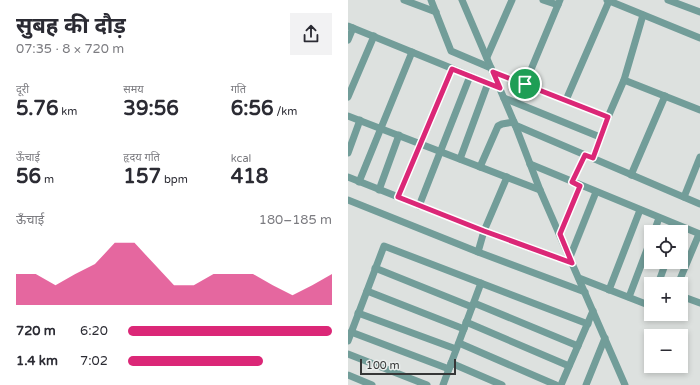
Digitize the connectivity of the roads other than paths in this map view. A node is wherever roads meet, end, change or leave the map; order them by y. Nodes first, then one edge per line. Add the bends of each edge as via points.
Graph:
1 (404, 0) edge
2 (431, 0) edge
3 (462, 0) edge
4 (512, 0) edge
5 (544, 0) edge
6 (608, 0) edge
7 (668, 0) edge
8 (559, 3) edge
9 (436, 12) junction
10 (700, 12) edge
11 (643, 15) junction
12 (351, 27) edge
13 (374, 36) junction
14 (700, 38) edge
15 (348, 40) edge
16 (412, 52) junction
17 (487, 57) junction
18 (452, 69) junction
19 (492, 70) junction
20 (470, 76) junction
21 (624, 80) junction
22 (488, 83) junction
23 (525, 84) junction
24 (500, 88) junction
25 (665, 96) junction
26 (348, 97) edge
27 (504, 98) junction
28 (566, 100) junction
29 (700, 110) edge
30 (348, 116) edge
31 (608, 117) junction
32 (360, 120) junction
33 (514, 124) junction
34 (381, 128) junction
35 (399, 135) junction
36 (600, 137) junction
37 (419, 143) junction
38 (439, 151) junction
39 (348, 153) edge
40 (585, 155) junction
41 (700, 157) edge
42 (593, 158) junction
43 (460, 159) junction
44 (530, 164) junction
45 (480, 167) junction
46 (631, 175) junction
47 (348, 177) edge
48 (506, 177) junction
49 (359, 182) junction
50 (572, 182) junction
51 (580, 186) junction
52 (379, 190) junction
53 (540, 190) junction
54 (596, 192) junction
55 (398, 197) junction
56 (684, 197) junction
57 (348, 200) edge
58 (700, 204) edge
59 (419, 206) junction
60 (640, 210) junction
61 (659, 218) junction
62 (656, 225) edge
63 (672, 225) edge
64 (484, 231) junction
65 (688, 231) edge
66 (560, 234) junction
67 (700, 234) edge
68 (478, 252) junction
69 (644, 258) edge
70 (571, 260) junction
71 (376, 268) junction
72 (681, 277) edge
73 (579, 278) junction
74 (481, 283) junction
75 (609, 290) junction
76 (367, 291) junction
77 (585, 292) junction
78 (629, 298) junction
79 (688, 299) edge
80 (644, 303) edge
81 (700, 303) edge
82 (473, 305) junction
83 (593, 311) junction
84 (358, 313) junction
85 (466, 322) junction
86 (588, 324) junction
87 (464, 330) junction
88 (351, 332) junction
89 (605, 338) junction
90 (348, 341) edge
91 (457, 346) junction
92 (578, 346) junction
93 (348, 354) edge
94 (450, 366) junction
95 (569, 366) junction
96 (348, 375) edge
97 (444, 384) edge
98 (372, 385) edge
99 (427, 385) edge
100 (502, 385) edge
101 (556, 385) edge
102 (561, 385) edge
103 (586, 385) edge
104 (625, 385) edge

1 - 9 street
2 - 9 street
3 - 17 street
4 - 17 street
5 - 8 street
6 - 11 street
6 - 28 street
7 - 10 street
8 - 23 street
9 - 19 street via 451,51
11 - 14 street
11 - 21 street
12 - 13 street
12 - 15 street
13 - 16 street
13 - 26 street
16 - 18 street
16 - 34 street
17 - 19 street
18 - 20 street
18 - 37 street
19 - 23 street
19 - 24 street
20 - 22 street
20 - 38 street
21 - 25 street
21 - 31 street
22 - 24 street
22 - 43 street
23 - 28 street
24 - 27 street
25 - 29 street
25 - 46 street
27 - 33 street
27 - 36 street
28 - 31 street
30 - 32 street
31 - 36 street
32 - 34 street
32 - 39 street
33 - 40 street
33 - 44 street
33 - 45 street via 498,126
34 - 35 street
34 - 49 street
35 - 37 street
35 - 52 street
36 - 42 street
37 - 38 street
37 - 55 street
38 - 43 street
38 - 59 street
40 - 42 street
40 - 50 street
41 - 56 street
42 - 46 street
43 - 45 street
44 - 50 street
44 - 53 street
45 - 48 street
46 - 56 street
47 - 49 street
48 - 53 street
48 - 64 street
49 - 52 street
50 - 51 street
51 - 54 street
51 - 66 street
52 - 55 street
53 - 66 street
54 - 60 street
54 - 70 street
55 - 59 street
56 - 58 street
57 - 68 street
59 - 64 street
60 - 61 street
60 - 75 street
61 - 62 street
61 - 63 street
64 - 68 street
64 - 70 street
65 - 67 street
66 - 70 street
67 - 72 street
68 - 77 street
69 - 78 street
70 - 73 street
71 - 74 street via 384,246
71 - 76 street
71 - 82 street
73 - 75 street
73 - 77 street
74 - 82 street
74 - 86 street
75 - 78 street
76 - 84 street
76 - 87 street
77 - 83 street
78 - 80 street
79 - 81 street
82 - 85 street
82 - 92 street
83 - 86 street
83 - 89 street
84 - 88 street
84 - 91 street
85 - 87 street
85 - 95 street
86 - 92 street
87 - 91 street
88 - 90 street
88 - 94 street
89 - 103 street
89 - 104 street
91 - 94 street
91 - 101 street
92 - 95 street
93 - 99 street
94 - 97 street
94 - 100 street
95 - 102 street
96 - 98 street

